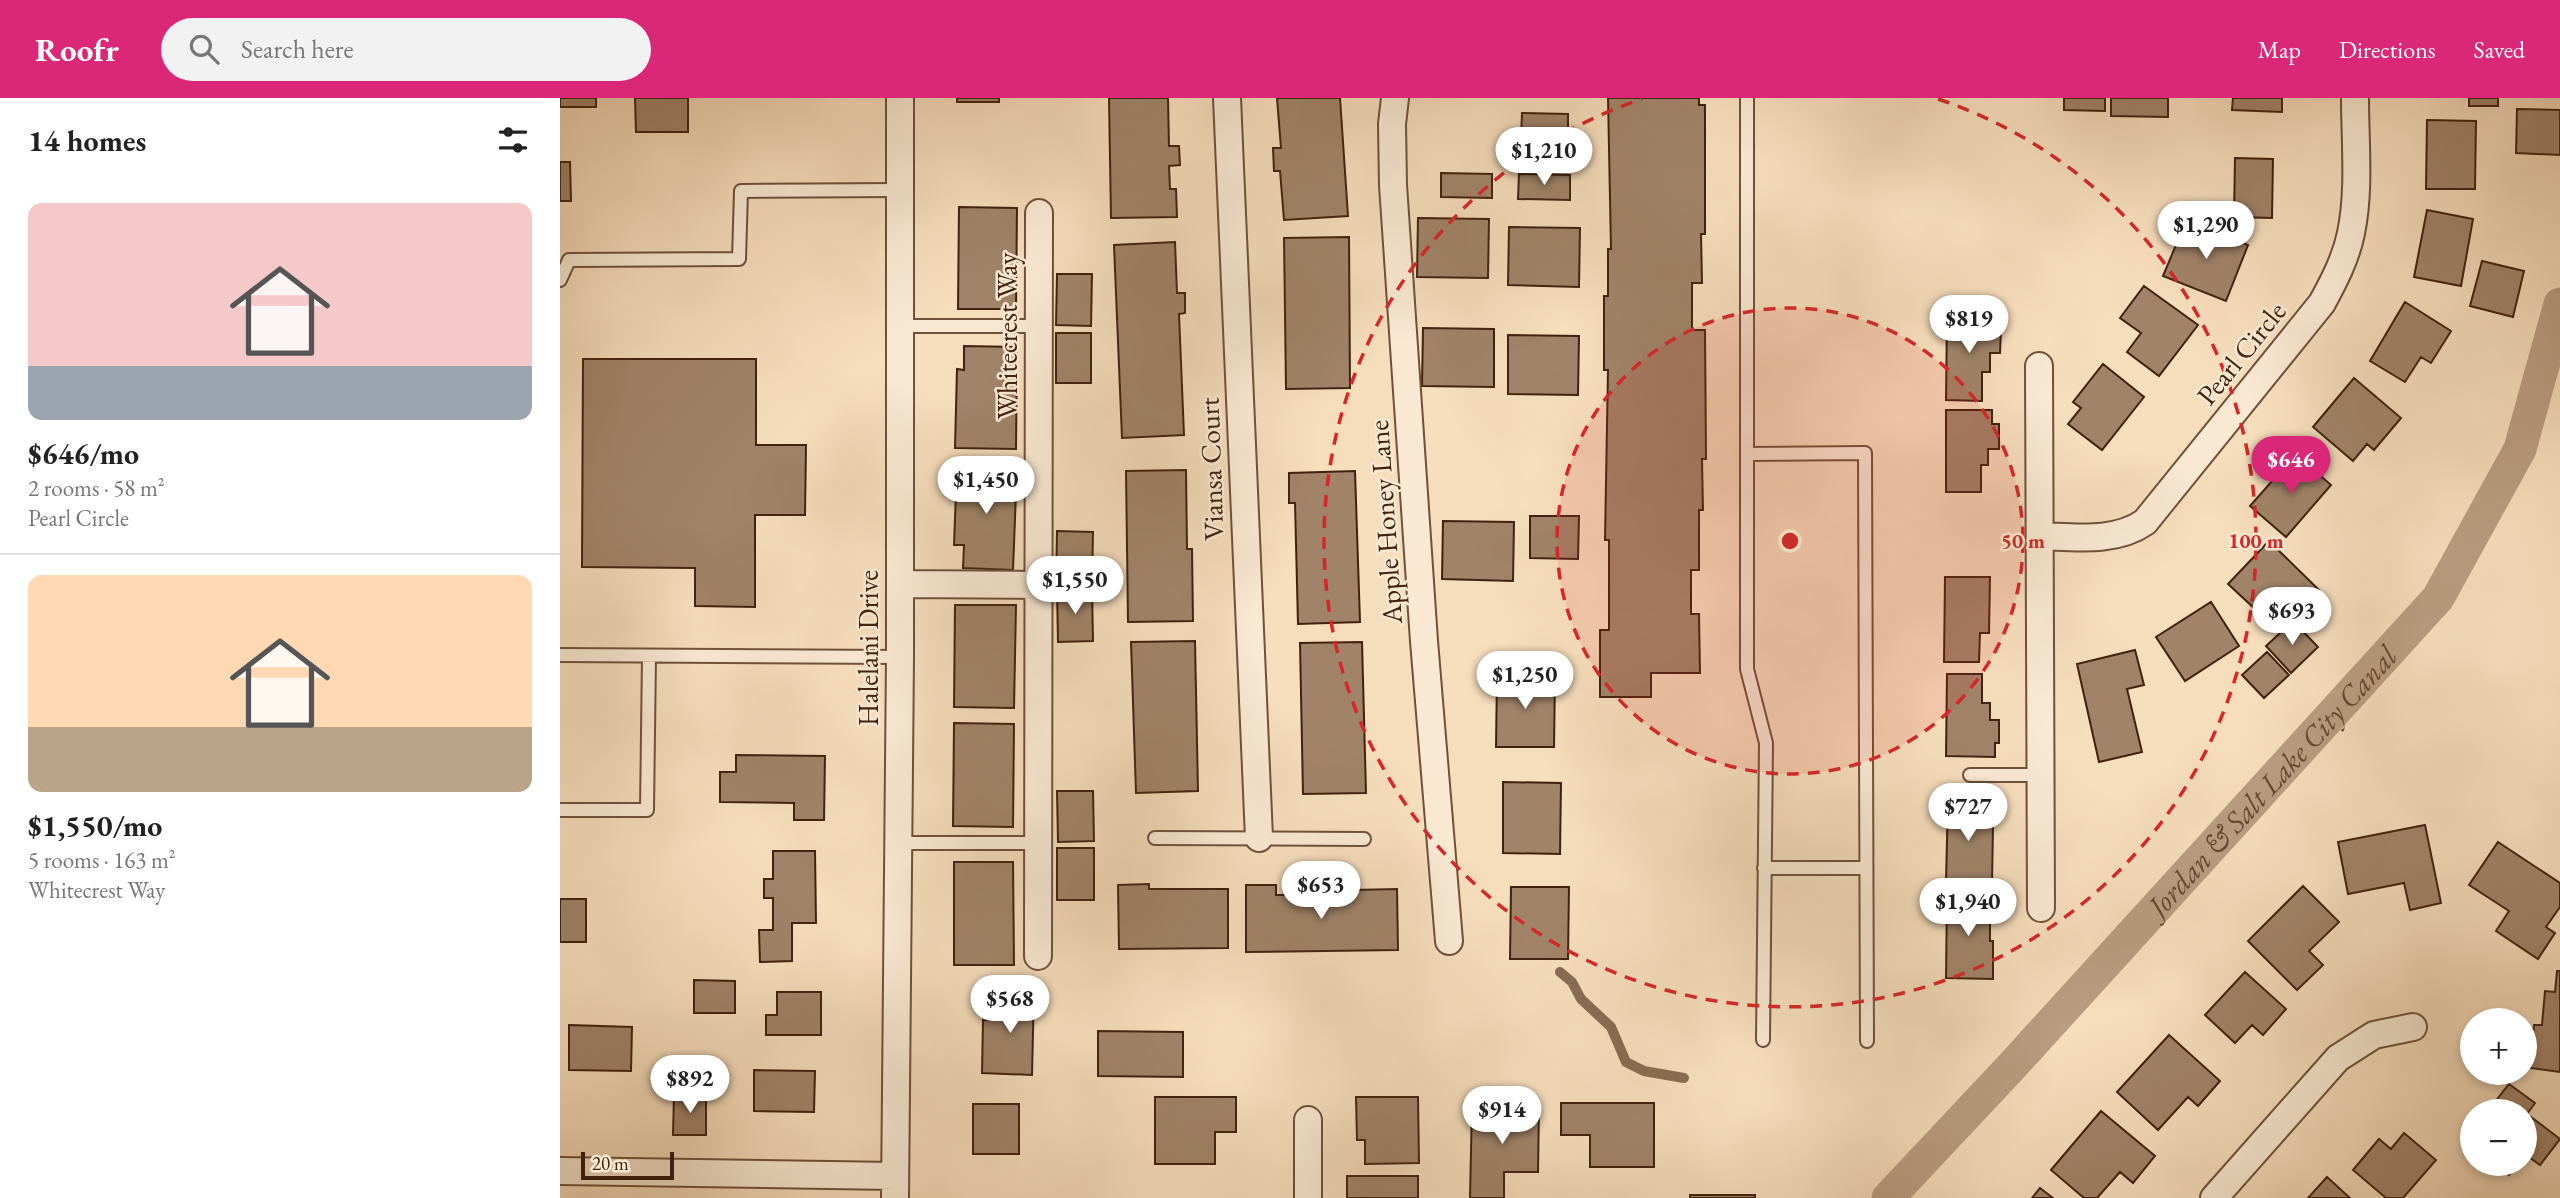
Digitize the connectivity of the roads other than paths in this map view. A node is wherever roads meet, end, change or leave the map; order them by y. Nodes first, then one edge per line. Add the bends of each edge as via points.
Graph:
1 (900, 98) edge
2 (1227, 98) edge
3 (1395, 98) edge
4 (1747, 98) edge
5 (2355, 98) edge
6 (900, 191) junction
7 (1039, 213) dead end
8 (560, 280) edge
9 (900, 326) junction
10 (1038, 326) junction
11 (2039, 366) dead end
12 (1747, 454) junction
13 (2040, 536) junction
14 (900, 584) junction
15 (1037, 585) junction
16 (560, 655) edge
17 (649, 656) junction
18 (900, 657) junction
19 (1970, 775) dead end
20 (2042, 775) junction
21 (560, 810) edge
22 (1155, 838) dead end
23 (1259, 838) junction
24 (1364, 839) dead end
25 (898, 843) junction
26 (1038, 843) junction
27 (1764, 868) junction
28 (1866, 868) junction
29 (2041, 908) dead end
30 (1450, 941) dead end
31 (1038, 956) dead end
32 (2413, 1027) dead end
33 (1763, 1040) dead end
34 (1867, 1041) dead end
35 (1308, 1119) dead end
36 (560, 1171) edge
37 (895, 1187) edge
38 (1308, 1198) edge
39 (2214, 1198) edge

1 - 6 street, Halelani Drive
2 - 23 street, Viansa Court
3 - 30 street, Apple Honey Lane via 1395,213
4 - 12 lane
5 - 13 street, Pearl Circle via 2351,233 2340,270 2322,303 2145,522 2129,533 2101,537
6 - 8 lane via 741,191 739,259 569,260
6 - 9 street, Halelani Drive
7 - 10 street, Whitecrest Way
9 - 10 lane
9 - 14 street, Halelani Drive
10 - 15 street, Whitecrest Way
11 - 13 street
12 - 27 lane via 1747,670 1766,743
12 - 28 lane via 1865,453
13 - 20 street
14 - 15 street
14 - 18 street, Halelani Drive
15 - 26 street, Whitecrest Way
16 - 17 lane
17 - 18 lane
17 - 21 lane via 647,810
18 - 25 street, Halelani Drive
19 - 20 lane
20 - 29 street
22 - 23 lane
23 - 24 lane
25 - 26 lane
25 - 37 street, Halelani Drive
26 - 31 street, Whitecrest Way
27 - 28 lane
27 - 33 lane
28 - 34 lane
32 - 39 street via 2374,1035 2338,1059
35 - 38 street
36 - 37 street

